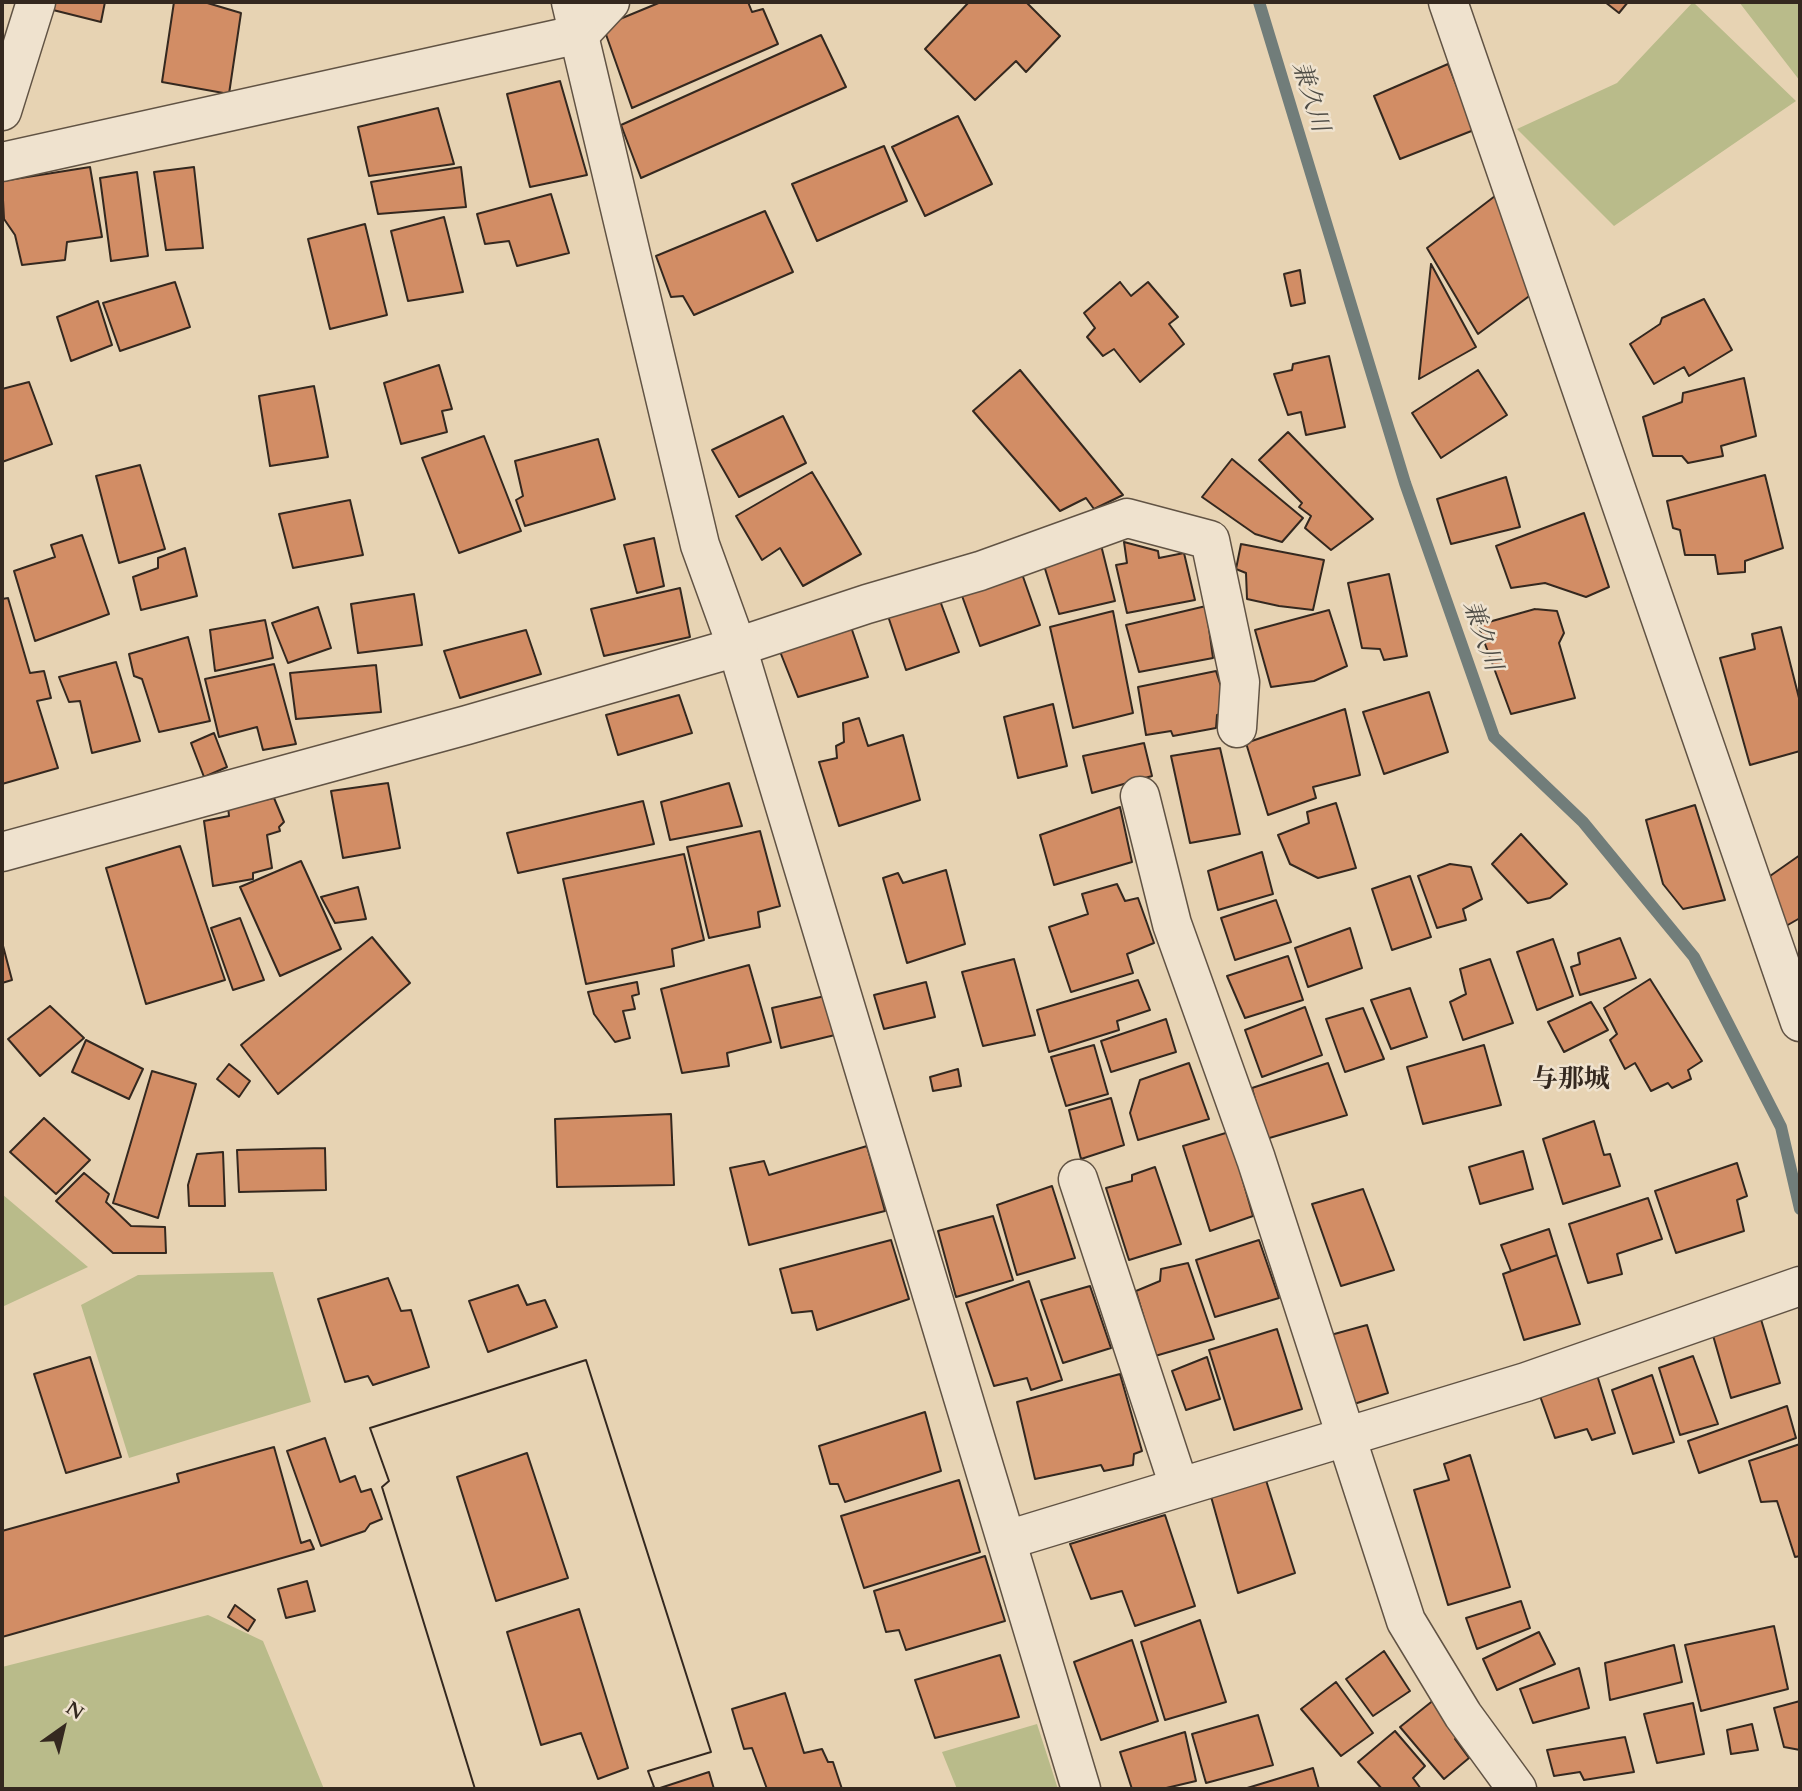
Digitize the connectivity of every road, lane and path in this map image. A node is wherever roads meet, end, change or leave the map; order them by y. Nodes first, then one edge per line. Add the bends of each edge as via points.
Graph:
1 (36, 2) edge
2 (610, 2) edge
3 (1448, 2) edge
4 (576, 18) edge
5 (2, 111) edge
6 (2, 162) edge
7 (737, 647) junction
8 (1237, 728) dead end
9 (1140, 796) dead end
10 (2, 852) edge
11 (1800, 1022) edge
12 (1078, 1179) dead end
13 (1799, 1287) edge
14 (1345, 1436) junction
15 (1179, 1486) junction
16 (1007, 1540) junction
17 (1081, 1789) edge
18 (1517, 1789) edge

1 - 5 street
2 - 4 street
3 - 11 street
4 - 6 street
4 - 7 street via 700,545
7 - 8 street via 980,571 1127,518 1210,540 1240,682
7 - 10 street
7 - 16 street
9 - 14 street via 1172,924 1256,1159
12 - 15 street
13 - 14 street via 1526,1382
14 - 15 street
14 - 18 street via 1406,1621 1463,1714
15 - 16 street
16 - 17 street

